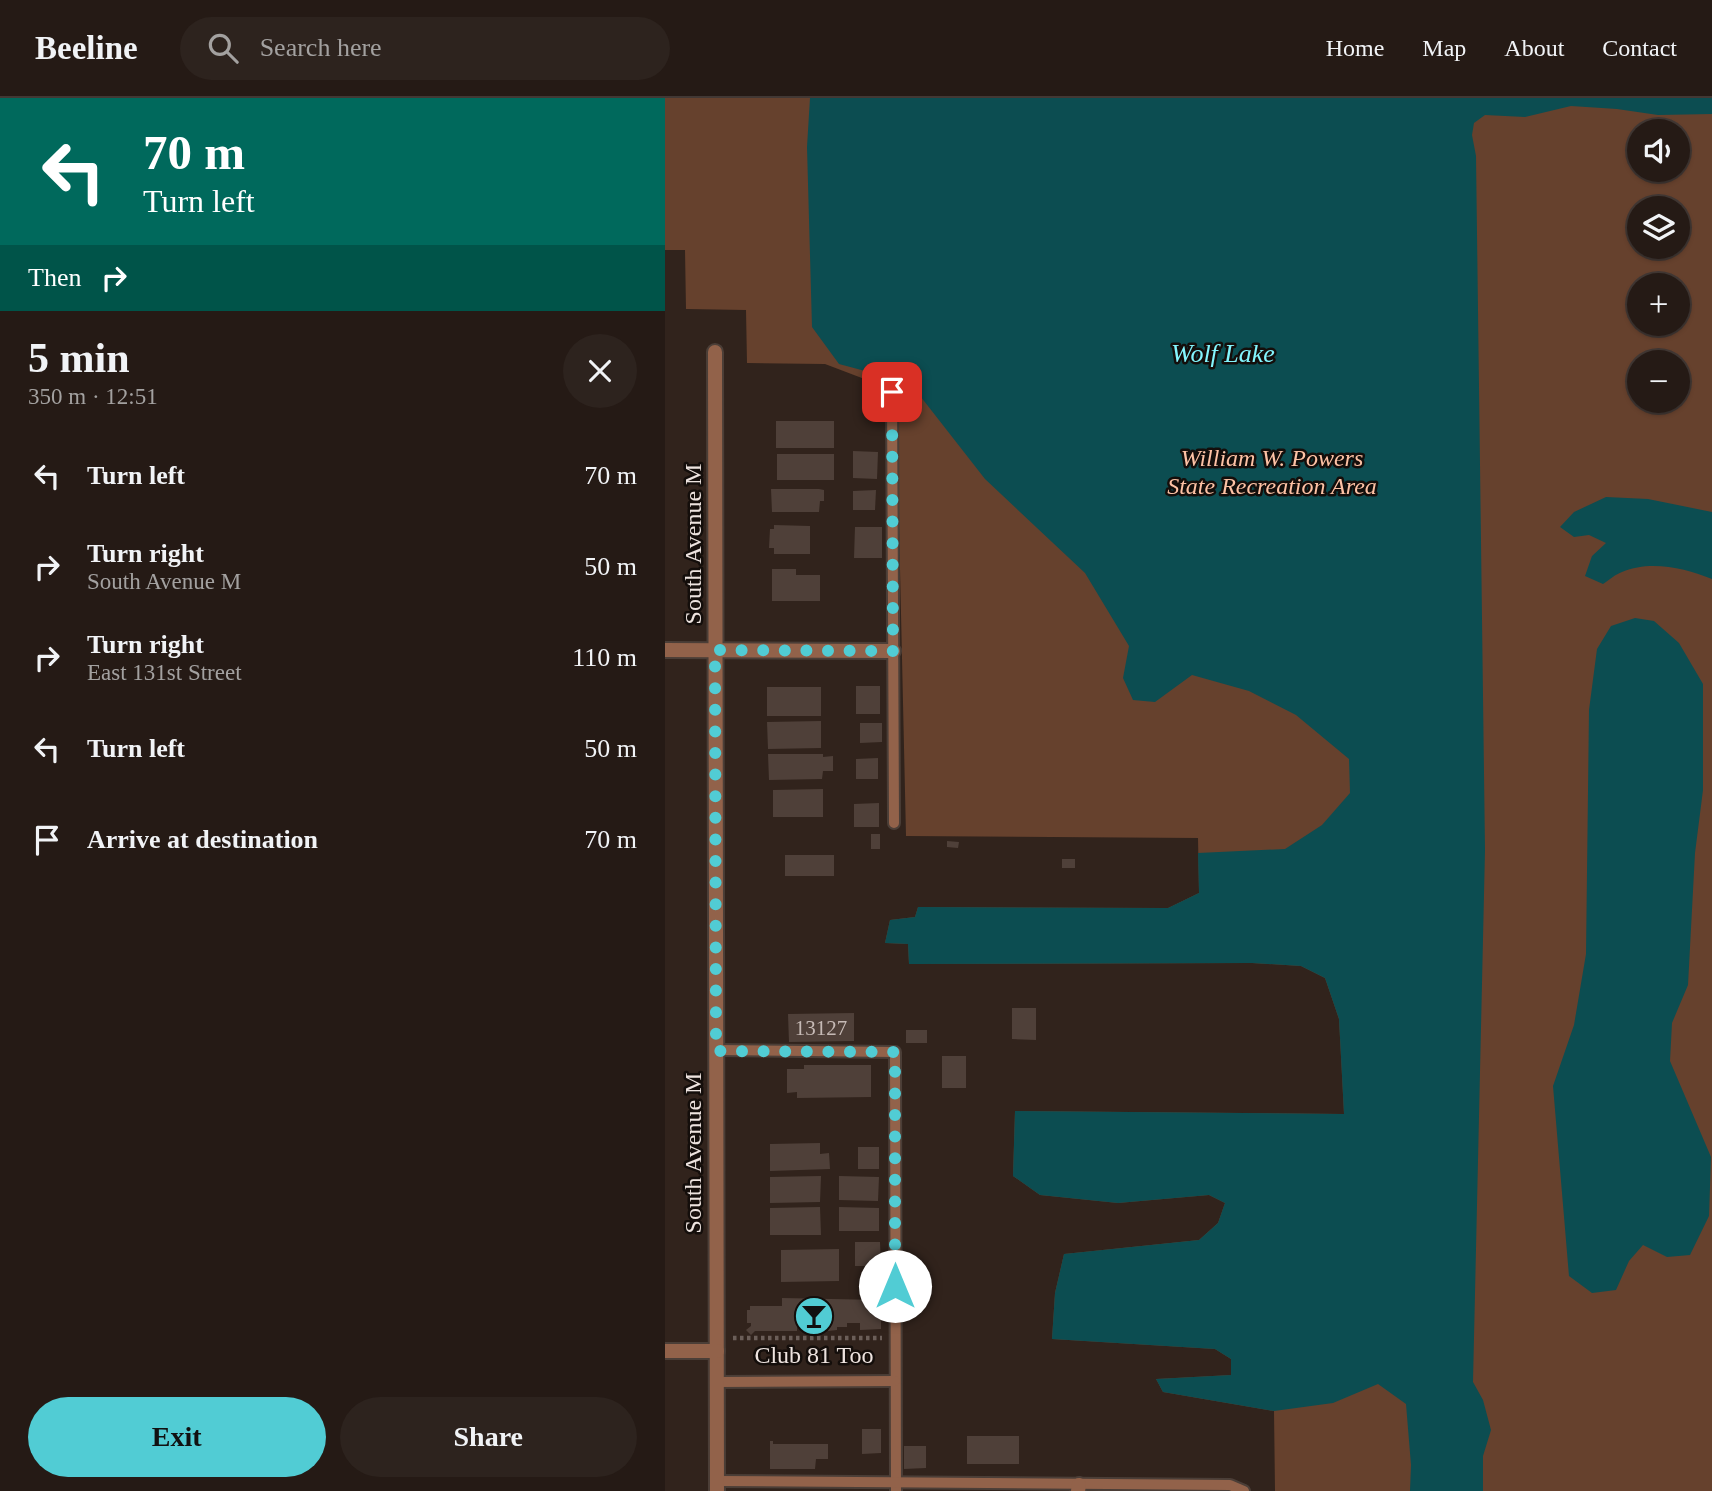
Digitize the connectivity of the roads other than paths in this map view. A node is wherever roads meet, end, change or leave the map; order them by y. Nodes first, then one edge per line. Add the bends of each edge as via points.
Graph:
1 (715, 352) dead end
2 (892, 392) dead end
3 (665, 650) edge
4 (715, 650) junction
5 (893, 651) junction
6 (894, 823) dead end
7 (716, 1051) junction
8 (665, 1350) edge
9 (717, 1351) junction
10 (895, 1381) junction
11 (717, 1382) junction
12 (717, 1486) edge
13 (895, 1487) edge
14 (1079, 1488) edge
15 (1244, 1491) edge

1 - 4 street, South Avenue M
2 - 5 lane
3 - 4 street
4 - 5 street
4 - 7 street, South Avenue M
5 - 6 lane
7 - 9 street, South Avenue M
7 - 10 lane via 895,1052
8 - 9 street
9 - 11 street, South Avenue M
10 - 11 lane
10 - 13 lane
11 - 12 street, South Avenue M
12 - 13 lane
13 - 14 lane
14 - 15 lane via 1230,1485

